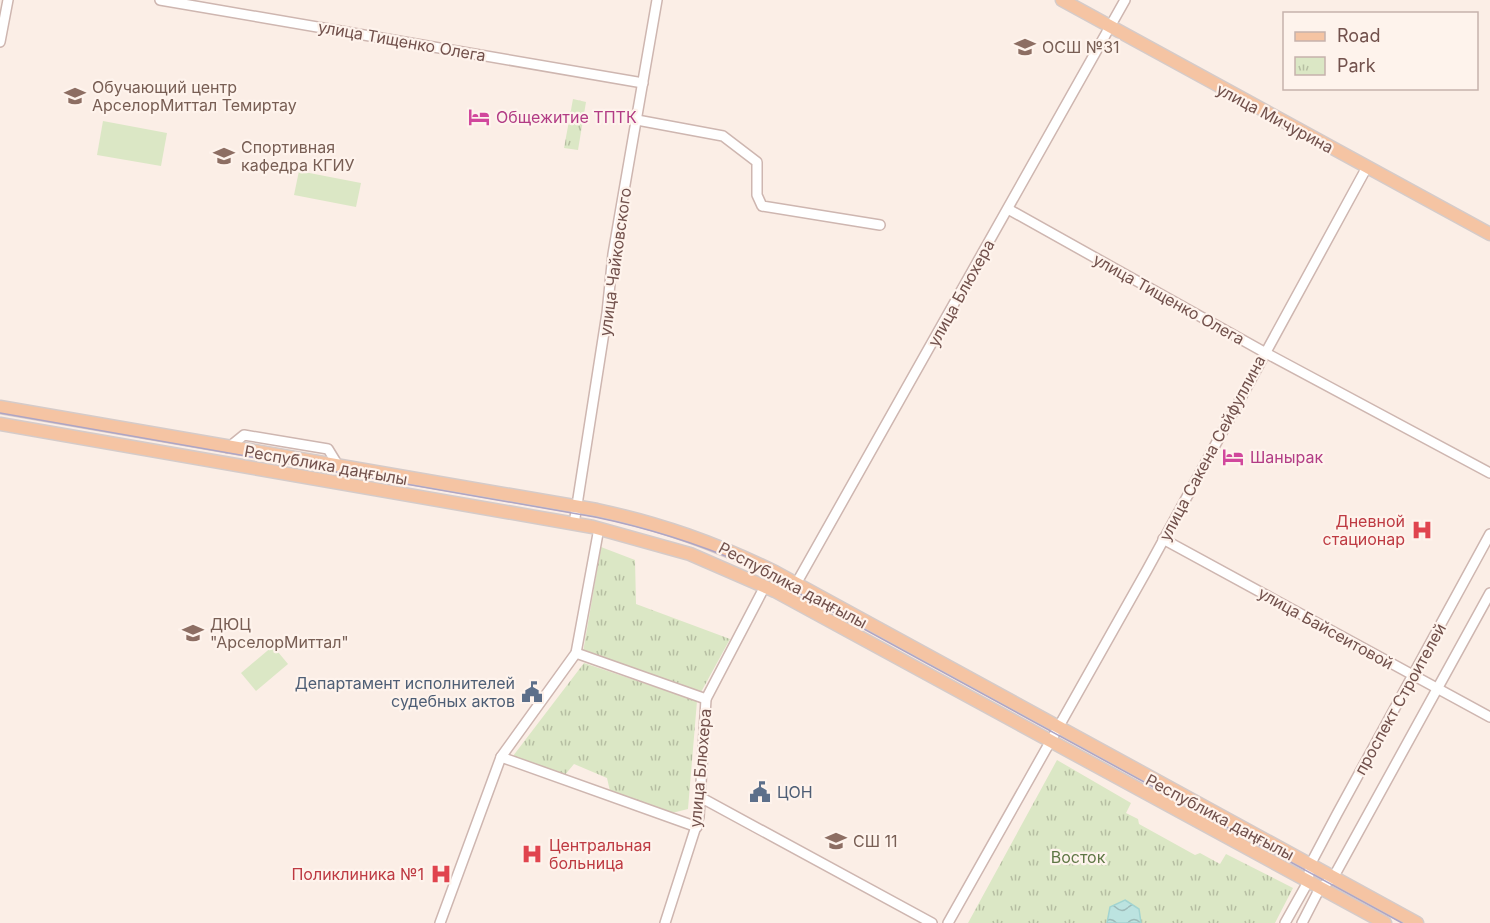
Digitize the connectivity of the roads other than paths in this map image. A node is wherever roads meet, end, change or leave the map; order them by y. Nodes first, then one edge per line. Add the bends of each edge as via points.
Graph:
1 (8, 0) edge
2 (160, 0) edge
3 (657, 0) edge
4 (1062, 0) edge
5 (1125, 0) edge
6 (1110, 27) junction
7 (0, 42) edge
8 (643, 83) junction
9 (637, 120) junction
10 (1367, 167) junction
11 (1008, 209) junction
12 (880, 225) dead end
13 (1490, 234) edge
14 (1264, 352) junction
15 (0, 407) edge
16 (0, 424) edge
17 (1490, 473) edge
18 (577, 507) junction
19 (574, 524) junction
20 (599, 528) junction
21 (1490, 534) edge
22 (1163, 539) junction
23 (796, 584) junction
24 (765, 586) junction
25 (1490, 593) edge
26 (576, 653) junction
27 (1413, 676) junction
28 (1438, 689) junction
29 (706, 699) junction
30 (1490, 717) edge
31 (1059, 728) junction
32 (1051, 740) junction
33 (501, 757) junction
34 (700, 797) junction
35 (697, 827) junction
36 (1310, 865) junction
37 (1333, 878) junction
38 (1308, 882) junction
39 (1320, 888) junction
40 (440, 923) edge
41 (665, 923) edge
42 (932, 923) edge
43 (948, 923) edge
44 (1285, 923) edge
45 (1302, 923) edge
46 (1385, 923) edge
47 (1417, 923) edge

1 - 7 street
2 - 8 street, улица Тищенко Олега
3 - 8 street, улица Чайковского
4 - 6 main road, улица Мичурина
5 - 6 street, улица Блюхера
6 - 10 main road, улица Мичурина
6 - 11 street, улица Блюхера
8 - 9 street, улица Чайковского
9 - 12 street via 723,136 757,162 757,195 762,206
9 - 18 street, улица Чайковского
10 - 13 main road, улица Мичурина
10 - 14 street, улица Сакена Сейфуллина
11 - 14 street, улица Тищенко Олега
11 - 23 street, улица Блюхера
14 - 17 street, улица Тищенко Олега
14 - 22 street, улица Сакена Сейфуллина
15 - 18 main road, Республика даңғылы
16 - 19 main road, Республика даңғылы
18 - 19 street, улица Чайковского
18 - 23 main road, Республика даңғылы via 651,521 703,539
19 - 20 main road, Республика даңғылы
20 - 24 main road, Республика даңғылы via 690,554
20 - 26 street
21 - 27 street, проспект Строителей
22 - 27 street, улица Байсеитовой
22 - 31 street, улица Сакена Сейфуллина
23 - 31 main road, Республика даңғылы
24 - 29 street, улица Блюхера
24 - 32 main road, Республика даңғылы
25 - 28 street, проспект Строителей
26 - 29 street
26 - 33 street
27 - 28 street, улица Байсеитовой
27 - 36 street, проспект Строителей
28 - 30 street, улица Байсеитовой
28 - 37 street, проспект Строителей
29 - 34 street, улица Блюхера
31 - 32 street, улица Сакена Сейфуллина
31 - 36 main road, Республика даңғылы
32 - 38 main road, Республика даңғылы
32 - 43 street
33 - 35 street
33 - 40 street
34 - 35 street, улица Блюхера
34 - 42 street
35 - 41 street, улица Блюхера
36 - 37 main road, Республика даңғылы
36 - 38 street
37 - 39 street
37 - 47 main road, Республика даңғылы
38 - 39 main road, Республика даңғылы
38 - 44 street
39 - 45 street
39 - 46 main road, Республика даңғылы

